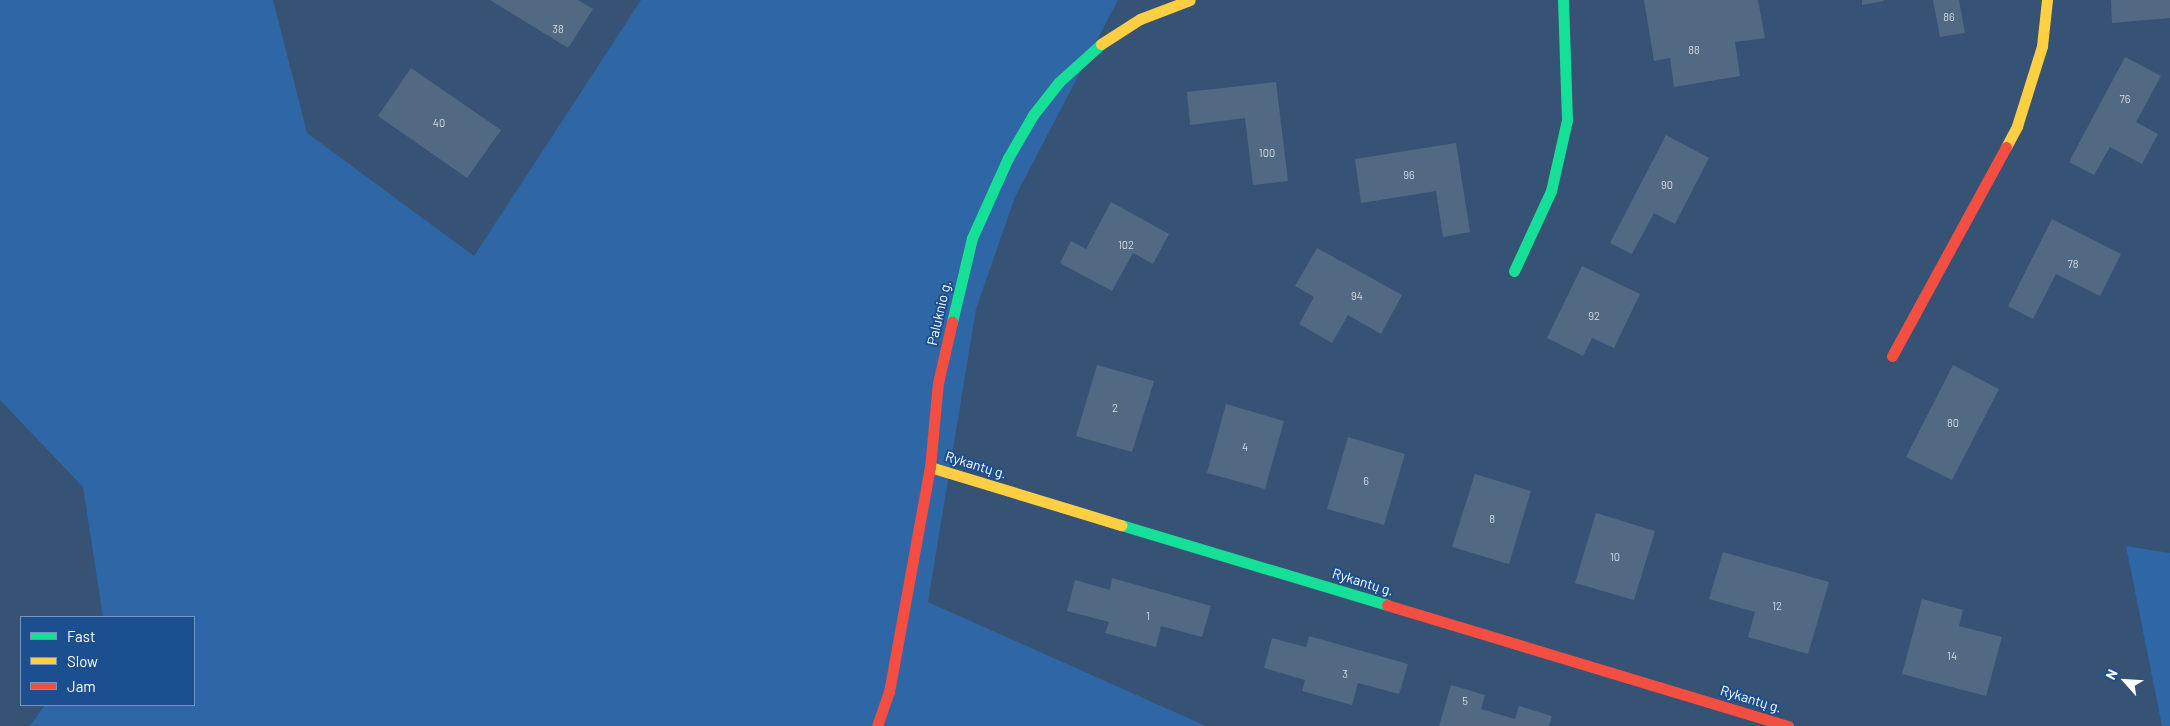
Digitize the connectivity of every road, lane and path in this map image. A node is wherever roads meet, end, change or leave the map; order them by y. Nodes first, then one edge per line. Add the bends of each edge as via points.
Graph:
1 (1190, 0) edge
2 (1562, 0) edge
3 (2047, 0) edge
4 (1514, 271) dead end
5 (1892, 356) dead end
6 (930, 467) junction
7 (877, 726) edge
8 (1788, 726) edge

1 - 6 street, Paluknio g. via 1140,19 1108,37 1059,82 1033,115 1008,158 972,238 938,383
2 - 4 street via 1567,120 1551,191
3 - 5 street via 2042,46 2017,126
6 - 7 street, Paluknio g. via 888,692
6 - 8 street, Rykantų g.

